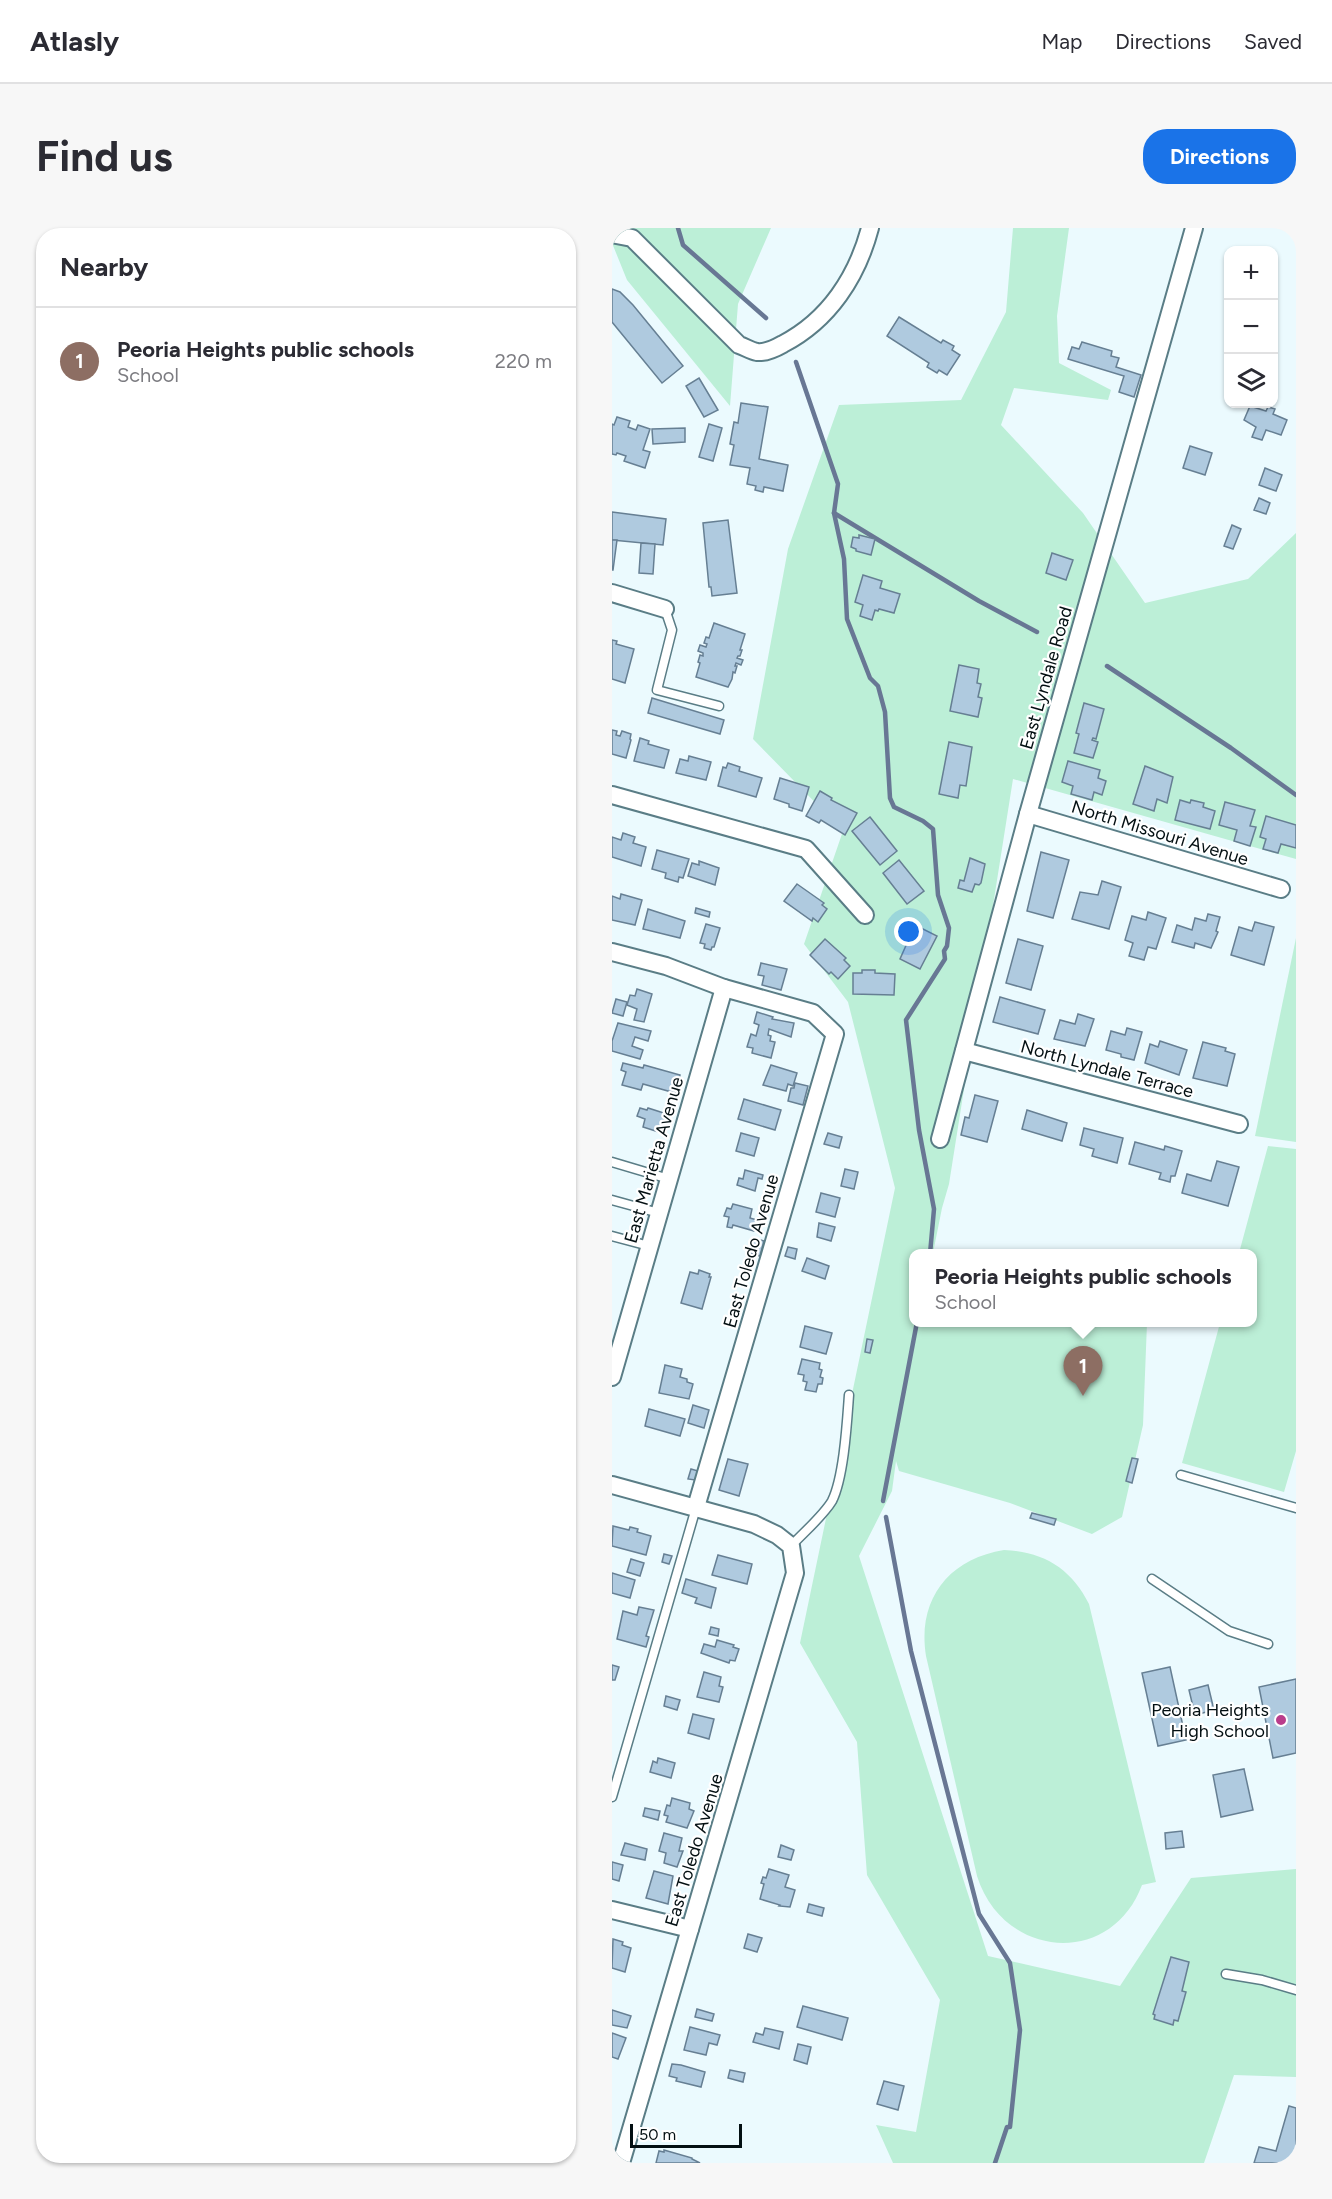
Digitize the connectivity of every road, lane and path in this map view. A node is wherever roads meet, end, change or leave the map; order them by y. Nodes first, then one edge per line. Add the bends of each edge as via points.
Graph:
1 (870, 228) edge
2 (1194, 228) edge
3 (612, 234) edge
4 (612, 593) edge
5 (665, 609) joint
6 (719, 706) dead end
7 (612, 795) edge
8 (1028, 814) junction
9 (1281, 889) dead end
10 (865, 915) dead end
11 (612, 952) edge
12 (724, 988) junction
13 (964, 1051) junction
14 (1239, 1124) dead end
15 (940, 1139) dead end
16 (612, 1162) edge
17 (669, 1179) junction
18 (612, 1200) edge
19 (659, 1213) junction
20 (612, 1236) edge
21 (650, 1246) junction
22 (612, 1377) edge
23 (849, 1395) dead end
24 (1181, 1475) dead end
25 (612, 1485) edge
26 (696, 1507) junction
27 (1296, 1508) edge
28 (791, 1546) junction
29 (1152, 1579) dead end
30 (1268, 1644) dead end
31 (612, 1797) edge
32 (612, 1910) edge
33 (690, 1929) junction
34 (1226, 1974) dead end
35 (1296, 1990) edge
36 (621, 2163) edge

1 - 3 street via 863,253 847,284 820,320 772,350 757,352 740,345 632,238
2 - 8 street, East Lyndale Road
4 - 5 street
5 - 6 lane via 672,630 657,690
7 - 10 street via 806,849
8 - 9 street, North Missouri Avenue
8 - 13 street, East Lyndale Road
11 - 12 street via 666,966
12 - 17 street, East Marietta Avenue
12 - 26 street, East Toledo Avenue via 813,1013 835,1034
13 - 14 street, North Lyndale Terrace
13 - 15 street, East Lyndale Road
16 - 17 lane
17 - 19 street, East Marietta Avenue
18 - 19 lane
19 - 21 street, East Marietta Avenue
20 - 21 lane
21 - 22 street, East Marietta Avenue
23 - 28 lane via 837,1488 831,1502
24 - 27 lane
25 - 26 street
26 - 28 street via 754,1524
26 - 31 lane
28 - 33 street, East Toledo Avenue via 795,1573
29 - 30 lane via 1229,1631
32 - 33 street
33 - 36 street, East Toledo Avenue
34 - 35 lane

